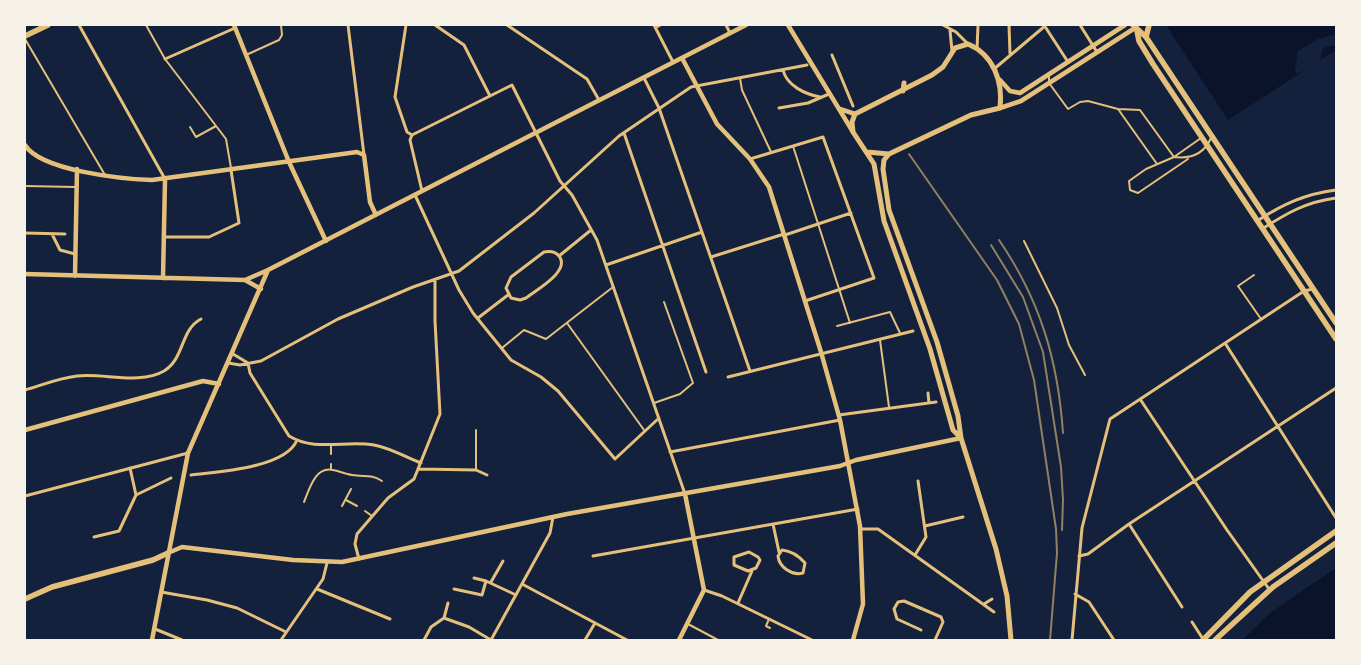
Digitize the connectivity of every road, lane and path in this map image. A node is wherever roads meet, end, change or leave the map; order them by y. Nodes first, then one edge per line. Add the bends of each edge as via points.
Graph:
1 (48, 25) edge
2 (78, 25) edge
3 (146, 25) edge
4 (281, 25) edge
5 (348, 25) edge
6 (406, 25) edge
7 (435, 25) edge
8 (507, 25) edge
9 (660, 25) edge
10 (726, 25) edge
11 (746, 25) edge
12 (788, 25) edge
13 (943, 25) edge
14 (978, 25) edge
15 (1009, 25) edge
16 (1080, 25) edge
17 (1125, 25) edge
18 (1150, 25) edge
19 (655, 26) edge
20 (1045, 26) edge
21 (234, 27) edge
22 (1136, 27) edge
23 (950, 29) junction
24 (730, 33) junction
25 (25, 37) edge
26 (1146, 37) junction
27 (968, 44) junction
28 (1093, 46) junction
29 (977, 49) junction
30 (952, 51) junction
31 (1097, 52) junction
32 (246, 55) junction
33 (1010, 55) junction
34 (832, 56) dead end
35 (682, 58) junction
36 (165, 59) junction
37 (673, 62) junction
38 (1068, 62) junction
39 (808, 63) junction
40 (994, 69) junction
41 (783, 70) junction
42 (924, 73) dead end
43 (932, 75) junction
44 (1048, 75) junction
45 (644, 78) junction
46 (740, 78) junction
47 (1000, 80) junction
48 (904, 83) dead end
49 (1049, 83) junction
50 (697, 86) junction
51 (903, 91) junction
52 (829, 94) junction
53 (490, 96) junction
54 (849, 96) junction
55 (821, 97) junction
56 (843, 98) dead end
57 (599, 100) junction
58 (836, 104) junction
59 (853, 106) dead end
60 (658, 108) junction
61 (779, 108) dead end
62 (1000, 108) junction
63 (1118, 109) junction
64 (855, 114) junction
65 (216, 126) junction
66 (190, 127) dead end
67 (536, 132) junction
68 (853, 132) junction
69 (624, 133) junction
70 (412, 135) junction
71 (1201, 138) junction
72 (1211, 138) junction
73 (25, 146) edge
74 (793, 146) junction
75 (363, 147) junction
76 (1207, 147) junction
77 (357, 152) junction
78 (771, 152) junction
79 (867, 152) junction
80 (889, 154) junction
81 (364, 155) junction
82 (750, 158) junction
83 (1174, 158) junction
84 (1188, 159) junction
85 (289, 162) junction
86 (1157, 164) junction
87 (77, 169) junction
88 (231, 170) junction
89 (105, 175) junction
90 (165, 180) junction
91 (25, 186) edge
92 (564, 186) junction
93 (77, 187) junction
94 (1336, 190) edge
95 (422, 191) junction
96 (415, 195) junction
97 (1336, 198) edge
98 (851, 213) junction
99 (376, 215) junction
100 (1264, 216) junction
101 (1257, 221) junction
102 (818, 224) junction
103 (1270, 224) junction
104 (1262, 229) junction
105 (592, 230) junction
106 (702, 232) junction
107 (25, 233) edge
108 (51, 234) junction
109 (65, 234) dead end
110 (785, 235) junction
111 (164, 237) junction
112 (326, 241) junction
113 (1024, 241) dead end
114 (662, 246) junction
115 (75, 254) junction
116 (559, 256) junction
117 (712, 258) junction
118 (606, 265) junction
119 (268, 270) junction
120 (25, 274) edge
121 (452, 275) junction
122 (1254, 275) dead end
123 (75, 276) junction
124 (163, 278) junction
125 (245, 280) junction
126 (435, 281) junction
127 (613, 287) junction
128 (262, 289) junction
129 (840, 289) junction
130 (1313, 289) junction
131 (1304, 291) junction
132 (508, 295) junction
133 (805, 301) junction
134 (664, 302) dead end
135 (201, 318) dead end
136 (478, 318) junction
137 (1261, 319) junction
138 (567, 323) junction
139 (850, 323) junction
140 (1336, 323) edge
141 (837, 326) dead end
142 (913, 330) dead end
143 (900, 333) junction
144 (879, 338) junction
145 (1336, 339) edge
146 (1224, 343) junction
147 (501, 349) junction
148 (822, 352) junction
149 (232, 354) junction
150 (248, 363) junction
151 (228, 364) junction
152 (750, 370) junction
153 (706, 372) dead end
154 (1086, 375) dead end
155 (728, 377) dead end
156 (219, 384) junction
157 (1336, 388) edge
158 (25, 390) edge
159 (928, 393) dead end
160 (1140, 398) junction
161 (936, 402) dead end
162 (654, 403) junction
163 (929, 403) junction
164 (889, 409) junction
165 (840, 417) junction
166 (659, 418) junction
167 (1278, 426) junction
168 (25, 430) edge
169 (476, 430) dead end
170 (645, 432) junction
171 (961, 438) junction
172 (296, 440) junction
173 (331, 445) junction
174 (670, 452) junction
175 (188, 453) junction
176 (331, 454) dead end
177 (421, 463) junction
178 (849, 463) junction
179 (331, 464) dead end
180 (130, 468) junction
181 (331, 469) junction
182 (419, 469) junction
183 (476, 470) junction
184 (191, 475) dead end
185 (487, 475) dead end
186 (171, 478) dead end
187 (918, 481) dead end
188 (1194, 481) junction
189 (382, 482) dead end
190 (351, 489) dead end
191 (685, 494) junction
192 (136, 495) junction
193 (25, 496) edge
194 (346, 499) junction
195 (304, 502) dead end
196 (342, 506) dead end
197 (357, 506) dead end
198 (858, 509) junction
199 (365, 511) dead end
200 (372, 516) junction
201 (553, 517) junction
202 (963, 517) dead end
203 (1336, 518) edge
204 (773, 524) junction
205 (1128, 524) junction
206 (925, 526) junction
207 (860, 529) junction
208 (1336, 531) edge
209 (94, 537) dead end
210 (1336, 543) edge
211 (779, 552) junction
212 (168, 553) junction
213 (915, 555) junction
214 (593, 556) dead end
215 (1079, 556) junction
216 (359, 560) junction
217 (503, 561) dead end
218 (327, 563) junction
219 (752, 571) junction
220 (474, 578) dead end
221 (486, 581) junction
222 (492, 582) junction
223 (1263, 582) junction
224 (522, 584) junction
225 (454, 588) dead end
226 (317, 589) junction
227 (704, 590) junction
228 (1270, 590) junction
229 (160, 592) junction
230 (1075, 594) junction
231 (516, 595) junction
232 (25, 599) edge
233 (992, 600) dead end
234 (448, 603) dead end
235 (738, 603) junction
236 (984, 604) junction
237 (1182, 607) dead end
238 (994, 612) dead end
239 (390, 618) dead end
240 (444, 618) junction
241 (769, 618) junction
242 (1192, 622) dead end
243 (595, 623) junction
244 (688, 624) junction
245 (155, 628) junction
246 (770, 628) dead end
247 (921, 630) dead end
248 (286, 632) junction
249 (152, 640) edge
250 (182, 640) edge
251 (281, 640) edge
252 (424, 640) edge
253 (491, 640) edge
254 (585, 640) edge
255 (627, 640) edge
256 (679, 640) edge
257 (718, 640) edge
258 (812, 640) edge
259 (853, 640) edge
260 (935, 640) edge
261 (1011, 640) edge
262 (1072, 640) edge
263 (1114, 640) edge
264 (1203, 640) edge
265 (1215, 640) edge

1 - 25 main road
2 - 90 street
3 - 36 lane
4 - 32 lane via 280,39
5 - 75 street
6 - 70 street via 395,97 407,132
7 - 53 street via 464,44
8 - 57 street via 587,79
9 - 19 lane
10 - 24 street
11 - 24 street
12 - 39 street
13 - 23 street
14 - 29 street
15 - 33 street
16 - 28 street
17 - 28 street
18 - 26 main road
19 - 37 street
20 - 33 street
20 - 38 street
21 - 32 street
21 - 36 street
22 - 26 main road
22 - 31 street
22 - 71 main road via 1139,42
23 - 27 street
23 - 30 street
24 - 35 street
25 - 89 lane
26 - 72 main road
27 - 29 main road
27 - 30 main road
28 - 31 street
28 - 38 street
29 - 40 main road
30 - 43 main road via 943,67
31 - 49 street
32 - 85 street
33 - 40 street
34 - 54 street
35 - 37 street
35 - 50 street
36 - 65 lane
37 - 45 street
38 - 44 street
39 - 41 street
39 - 52 street
40 - 47 main road
41 - 46 street
41 - 55 street via 794,86
42 - 43 main road
43 - 51 main road
44 - 47 street via 1016,93 1007,89
44 - 49 lane
45 - 57 street
45 - 60 street
46 - 50 street
46 - 78 lane via 742,90
47 - 62 main road
48 - 51 main road
49 - 62 street via 1021,101
49 - 63 lane via 1068,108 1088,101
50 - 60 street
50 - 82 street via 722,130
51 - 64 main road
52 - 55 street
52 - 58 street
53 - 67 street via 512,85
53 - 70 street
54 - 56 street
54 - 59 street
55 - 61 street via 808,103
57 - 67 street
58 - 64 street via 844,112
58 - 68 street
60 - 69 street
60 - 106 street
62 - 80 main road via 971,116
63 - 83 lane via 1140,110
63 - 86 lane
64 - 68 main road
65 - 66 lane via 196,137
65 - 88 lane via 226,139
67 - 92 street
67 - 95 street
68 - 79 main road
69 - 92 street
69 - 114 street
70 - 95 street via 410,140
71 - 76 main road
71 - 83 lane
72 - 76 lane
72 - 100 main road
73 - 87 street via 45,161
74 - 78 street
74 - 98 street via 823,137
74 - 102 lane
75 - 77 street
75 - 81 street
76 - 84 lane
76 - 101 main road
77 - 81 street
77 - 85 street
78 - 82 street
79 - 80 main road
79 - 171 main road via 876,170 881,210 891,245 930,349 952,430
80 - 171 main road via 882,169 889,210 937,342
81 - 99 street via 370,202
82 - 110 street via 769,187
83 - 84 lane
83 - 86 lane
84 - 86 lane via 1138,193 1132,192 1129,181
85 - 88 street
85 - 112 street
87 - 89 street
87 - 93 street
88 - 90 street
88 - 111 street via 239,223 209,237
89 - 90 street
90 - 111 street
91 - 93 lane
92 - 105 street
92 - 121 street
93 - 115 street
94 - 100 street via 1308,194
95 - 96 street
96 - 99 street
96 - 121 street
97 - 103 street via 1298,206
98 - 102 street
98 - 129 street via 874,278
99 - 112 street
100 - 101 street
100 - 103 main road
101 - 104 main road
102 - 110 street
102 - 129 lane
103 - 104 street
103 - 130 main road
104 - 131 main road
105 - 116 street
105 - 118 street
106 - 114 street
106 - 117 street
107 - 108 street
108 - 109 street
108 - 115 street via 60,250
110 - 117 street
110 - 133 street
111 - 124 street
112 - 119 street
113 - 154 lane via 1057,308 1069,345
114 - 118 street
114 - 153 street
115 - 123 street
116 - 132 street via 544,252 511,277 506,285
116 - 132 street via 562,265 556,275 523,300
117 - 152 street
118 - 127 street
119 - 125 street
119 - 128 street
120 - 123 street
121 - 126 street
121 - 136 street via 464,300
122 - 137 lane via 1238,286
123 - 124 street
124 - 125 street
125 - 128 street
126 - 150 street via 338,319 267,357
126 - 177 street via 441,407 438,423
127 - 138 lane
127 - 162 street
128 - 149 street
129 - 133 street
129 - 139 lane
130 - 131 street
130 - 140 main road
131 - 137 street
131 - 145 main road
132 - 136 street
133 - 148 street
134 - 162 lane via 692,383 680,394
135 - 158 street via 190,326 177,357 162,372 133,377 77,376
136 - 147 street
137 - 146 street
138 - 147 lane via 546,339 524,330
138 - 170 lane
139 - 141 lane
139 - 143 lane via 890,312
142 - 143 street
143 - 144 street
144 - 148 street
144 - 164 lane
146 - 160 street
146 - 167 street
147 - 170 street via 558,391 614,459
148 - 152 street
148 - 165 street
149 - 150 street
149 - 151 street
150 - 151 street
150 - 172 street via 250,373 289,436
151 - 156 street
152 - 155 street
156 - 168 street via 203,381
156 - 175 street
157 - 167 street
159 - 163 street
160 - 188 street
160 - 215 street via 1109,422 1082,528
161 - 163 street
162 - 166 street
163 - 164 street
164 - 165 street
165 - 174 street
165 - 178 street
166 - 170 street
166 - 174 street
167 - 188 street
167 - 203 street
169 - 183 lane
171 - 178 street
171 - 261 main road via 996,549 1007,596
172 - 173 street
172 - 184 street via 292,450 259,465
173 - 176 lane
173 - 177 street via 375,445
174 - 191 street
175 - 180 street
175 - 212 street
177 - 182 street
178 - 191 street
178 - 198 street
179 - 181 lane
180 - 192 street
180 - 193 street
181 - 189 lane via 352,475 375,476
181 - 195 lane via 318,473
182 - 183 street
182 - 200 street via 414,480 388,498
183 - 185 street
186 - 192 street
187 - 206 street
188 - 205 street
188 - 223 street
190 - 194 lane
191 - 201 street
191 - 227 street
192 - 209 street via 119,531
194 - 196 lane
194 - 197 lane
198 - 204 street
198 - 207 street
199 - 200 lane
200 - 216 street via 356,537
201 - 216 street
201 - 224 street via 550,533
202 - 206 street
204 - 211 street
204 - 214 street
205 - 215 street via 1088,554
205 - 237 street
206 - 213 street via 926,537
207 - 213 street via 878,529
207 - 259 street via 863,604
208 - 223 main road
210 - 228 main road
211 - 211 street via 788,550 802,560 805,563 803,573 794,573 782,566 778,562
212 - 218 street via 182,548
212 - 229 street
212 - 232 main road via 42,590
213 - 236 street
215 - 230 street
216 - 218 street
217 - 222 street
218 - 226 street
219 - 219 street via 734,565 734,556 746,552 756,554 759,564
219 - 235 street
220 - 221 street
221 - 222 street
221 - 225 street via 482,595
222 - 231 street
223 - 228 street
223 - 264 main road
224 - 231 street
224 - 243 street
226 - 239 street
226 - 248 street
227 - 235 street
227 - 244 street
228 - 265 main road
229 - 245 street
229 - 248 street via 229,606
230 - 262 street
230 - 263 street via 1089,602
231 - 253 street
233 - 236 street
234 - 240 street
235 - 241 street
236 - 238 street
240 - 252 street via 431,627
240 - 253 street
241 - 246 lane via 766,626
241 - 258 street
242 - 264 street
243 - 254 street
243 - 255 street
244 - 256 street
244 - 257 lane
245 - 249 street
245 - 250 street
247 - 260 street via 897,619 894,609 898,602 904,601 941,617 944,622
248 - 251 street

